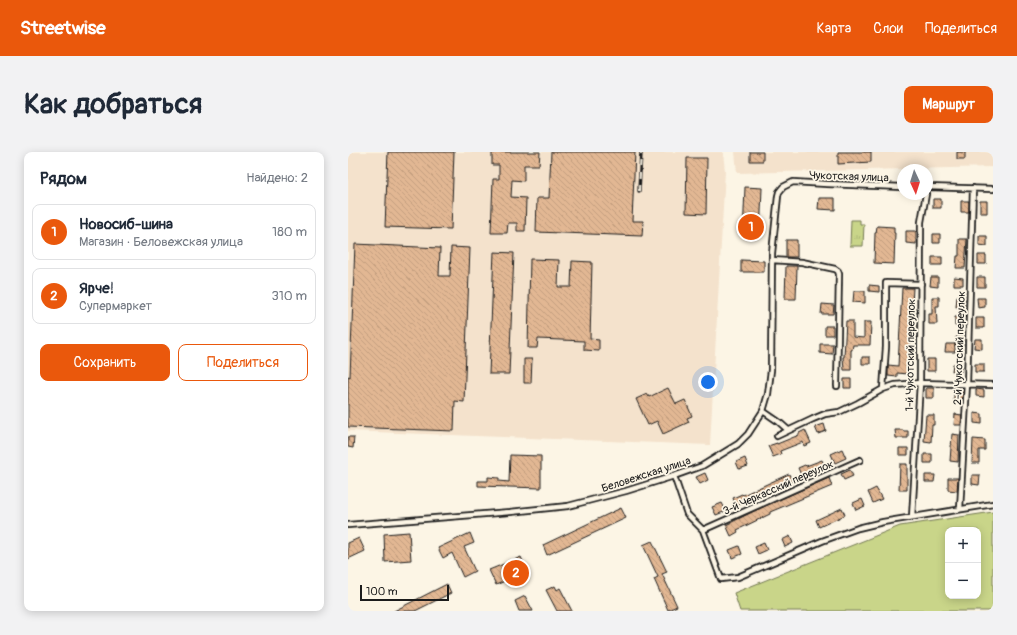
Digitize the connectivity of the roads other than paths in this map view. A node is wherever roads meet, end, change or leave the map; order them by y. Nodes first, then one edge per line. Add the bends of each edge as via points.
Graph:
1 (794, 182) joint
2 (897, 187) edge
3 (933, 187) edge
4 (973, 188) junction
5 (993, 189) edge
6 (925, 200) edge
7 (772, 260) junction
8 (921, 284) junction
9 (920, 383) junction
10 (967, 384) junction
11 (993, 385) edge
12 (837, 386) dead end
13 (882, 389) junction
14 (762, 411) junction
15 (788, 430) junction
16 (777, 436) dead end
17 (860, 460) dead end
18 (674, 476) junction
19 (993, 504) edge
20 (960, 509) junction
21 (912, 517) junction
22 (348, 525) edge
23 (703, 530) junction

1 - 2 street, Чукотская улица
1 - 7 street, Беловежская улица via 779,192
3 - 4 street
4 - 5 street
4 - 10 street, 2-й Чукотский переулок
6 - 8 street, 1-й Чукотский переулок via 921,222
7 - 12 street via 802,262 838,271
7 - 14 street, Беловежская улица via 771,370 768,394
8 - 9 street, 1-й Чукотский переулок
8 - 13 street via 886,283 886,347
9 - 10 street
9 - 13 street
9 - 21 street, 1-й Чукотский переулок
10 - 11 street
10 - 20 street, 2-й Чукотский переулок
13 - 15 street via 839,412 813,418
14 - 15 street
14 - 18 street, Беловежская улица via 748,434 738,444 702,466
15 - 16 street
17 - 23 street, 3-й Черкасский переулок
18 - 22 street, Беловежская улица via 568,506
18 - 23 street via 687,514
19 - 20 street
20 - 21 street
21 - 23 street via 858,528 738,577 721,580

